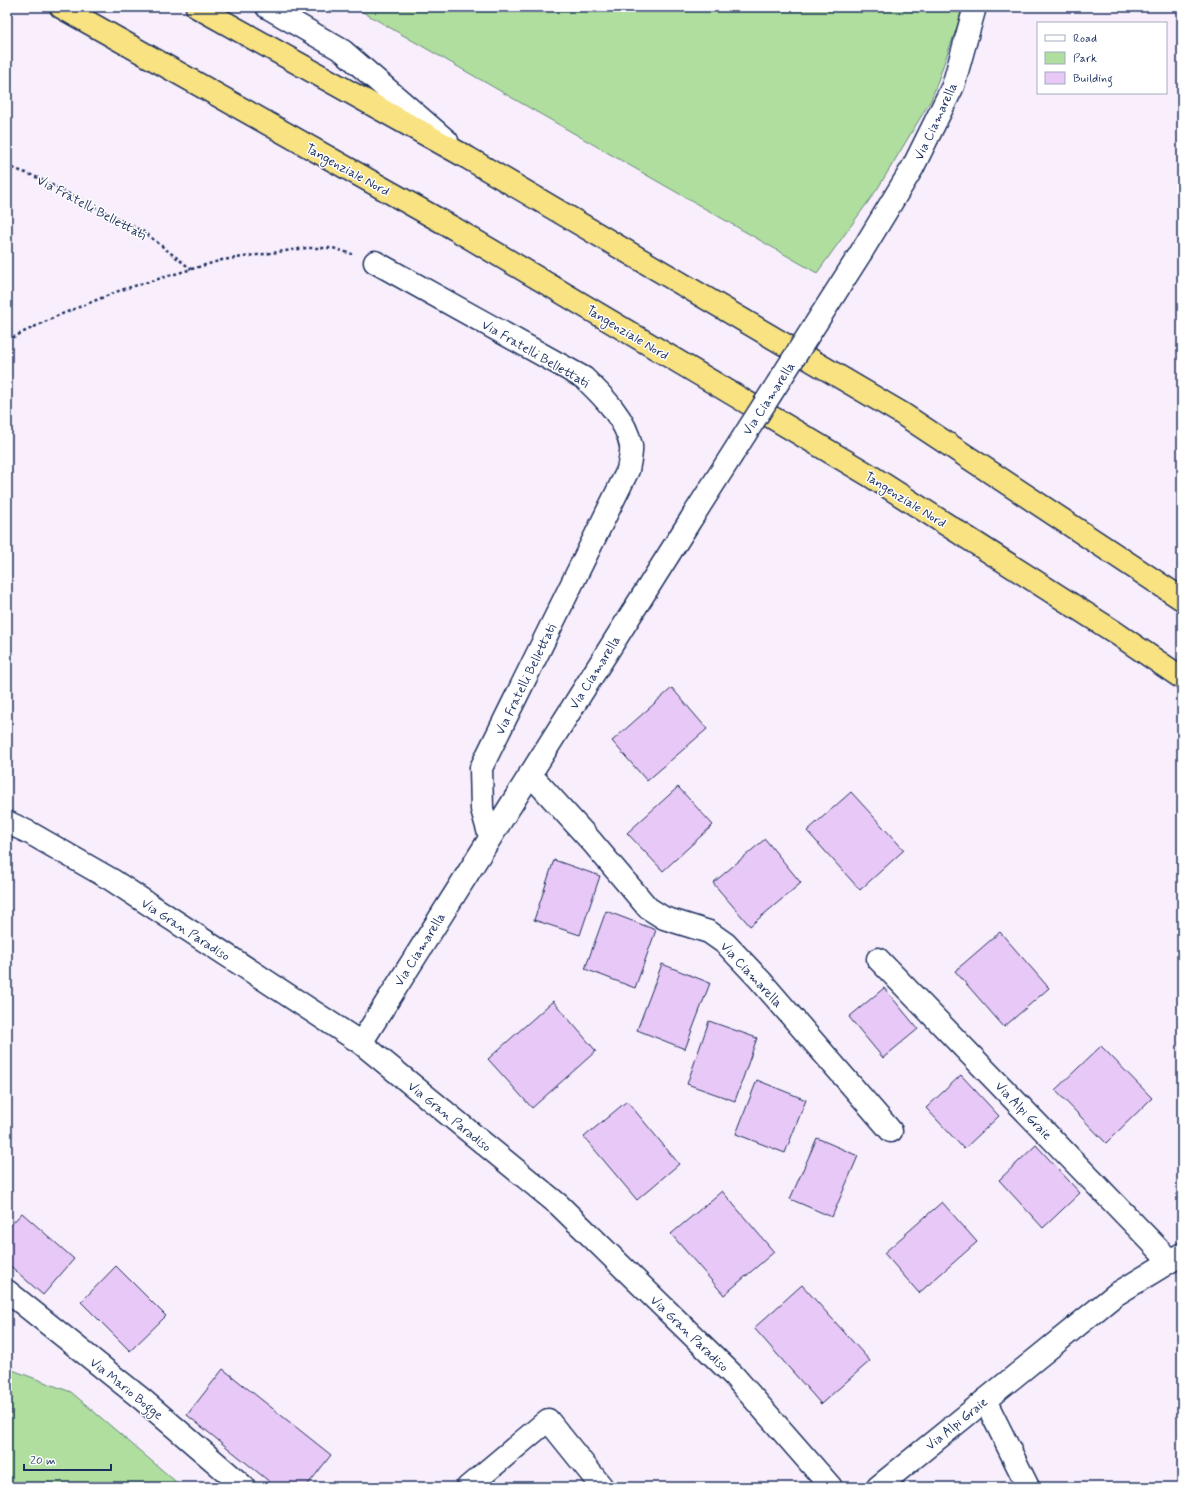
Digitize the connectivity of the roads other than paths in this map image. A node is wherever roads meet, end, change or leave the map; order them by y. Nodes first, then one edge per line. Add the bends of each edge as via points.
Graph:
1 (61, 7) edge
2 (197, 7) edge
3 (267, 7) edge
4 (975, 7) edge
5 (468, 158) junction
6 (375, 262) road end
7 (1182, 599) edge
8 (1182, 678) edge
9 (530, 774) junction
10 (7, 822) edge
11 (490, 837) junction
12 (878, 959) dead end
13 (361, 1043) junction
14 (891, 1131) dead end
15 (1176, 1257) edge
16 (7, 1292) edge
17 (985, 1400) junction
18 (244, 1487) edge
19 (468, 1487) edge
20 (602, 1487) edge
21 (831, 1487) edge
22 (878, 1487) edge
23 (1028, 1487) edge

1 - 8 highway, Tangenziale Nord via 455,229 862,471
2 - 5 highway
3 - 5 street via 343,51
4 - 9 street, Via Ciamarella, bridge via 953,86 913,167
5 - 7 highway via 901,413
6 - 11 street, Via Fratelli Bellettati via 584,378 603,395 613,409 627,432 631,447 628,470 481,768 482,809
9 - 11 street, Via Ciamarella
9 - 14 street, Via Ciamarella via 648,908 664,918 709,932 726,944
10 - 13 street, Via Gran Paradiso via 112,880
11 - 13 street, Via Ciamarella
12 - 15 street, Via Alpi Graie
13 - 21 street, Via Gran Paradiso via 560,1206 734,1376
15 - 17 street, Via Alpi Graie via 1115,1294
16 - 18 street, Via Mario Bogge via 143,1400
17 - 22 street, Via Alpi Graie
17 - 23 street
19 - 20 street via 548,1420

